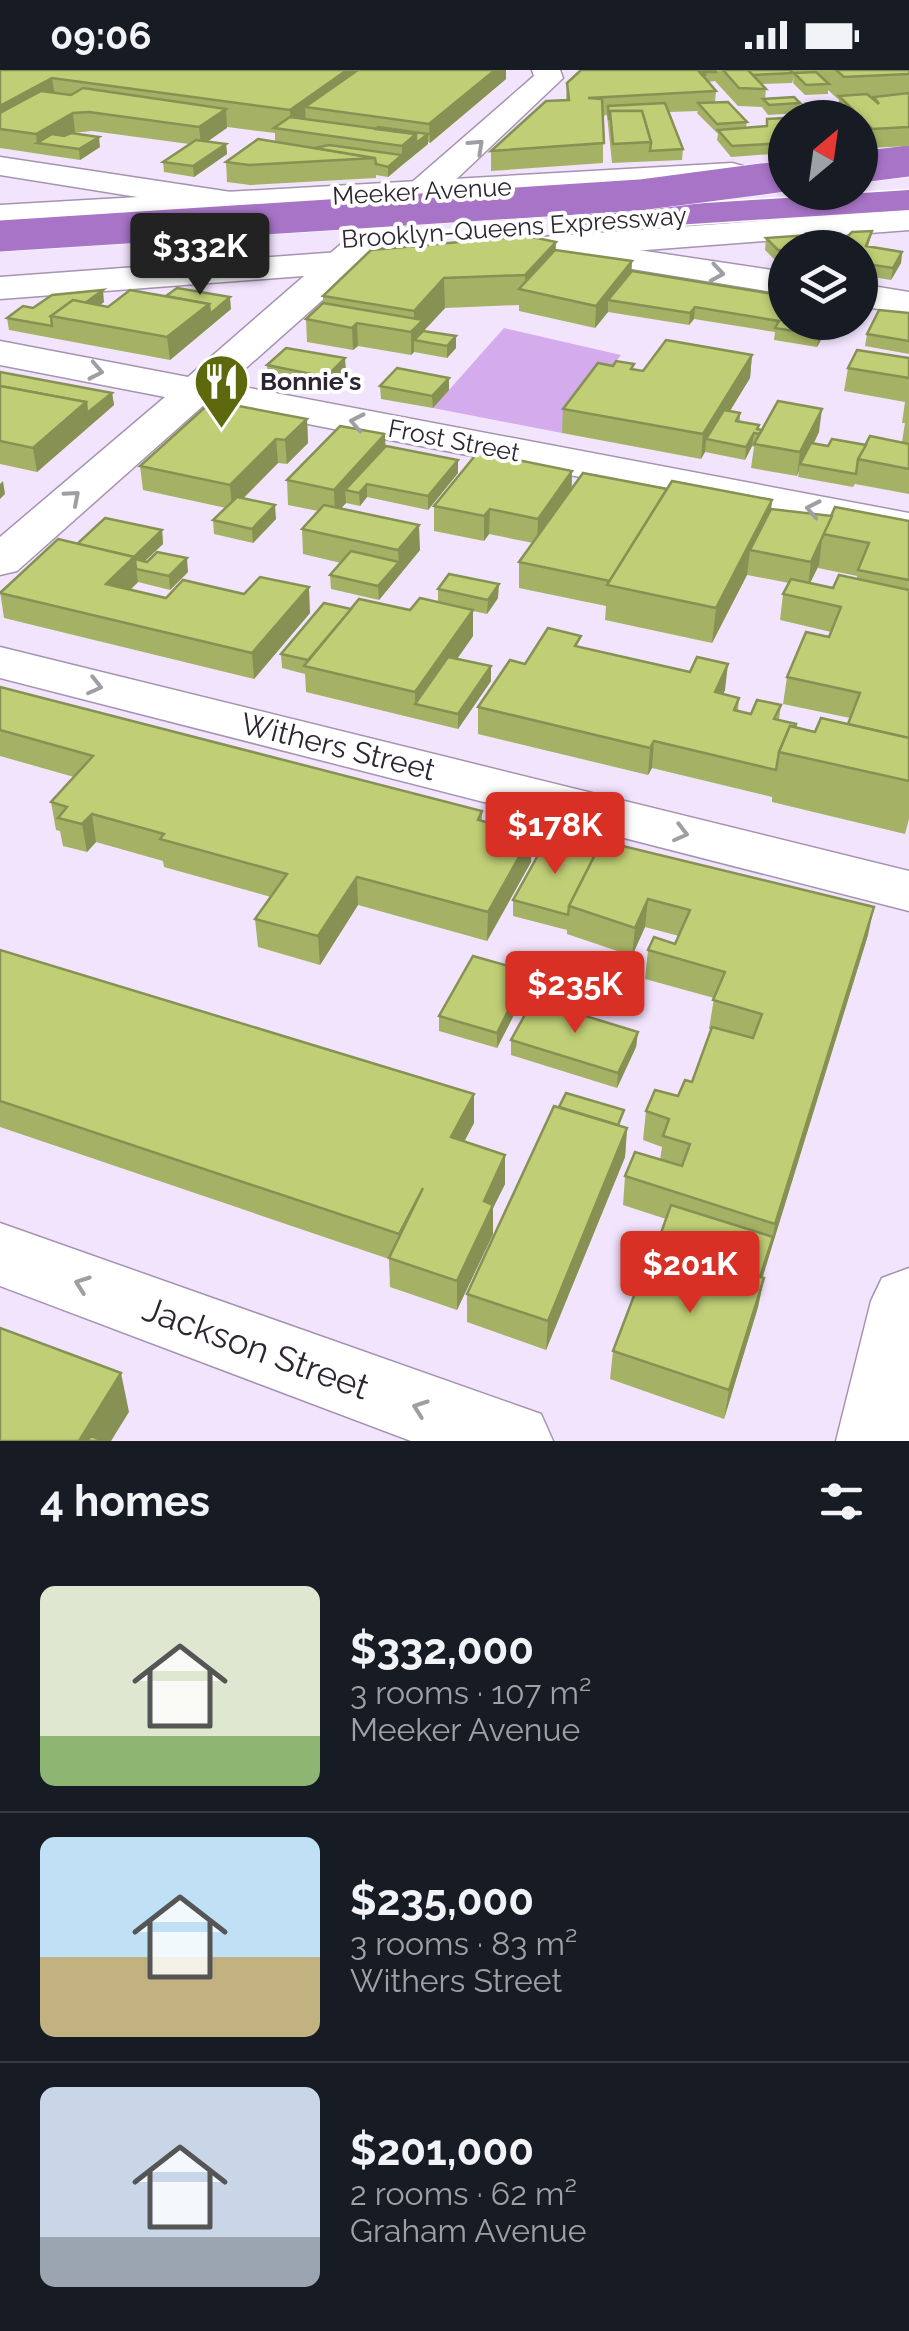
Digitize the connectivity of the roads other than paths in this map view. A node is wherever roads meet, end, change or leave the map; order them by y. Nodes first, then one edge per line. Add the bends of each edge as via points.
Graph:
1 (546, 70) edge
2 (909, 161) edge
3 (878, 164) edge
4 (0, 166) edge
5 (768, 173) edge
6 (51, 174) junction
7 (768, 175) edge
8 (909, 178) edge
9 (878, 180) edge
10 (768, 187) edge
11 (430, 190) junction
12 (640, 196) junction
13 (909, 200) edge
14 (231, 202) junction
15 (0, 204) edge
16 (0, 216) edge
17 (909, 219) edge
18 (598, 220) junction
19 (0, 236) edge
20 (552, 248) junction
21 (344, 261) junction
22 (0, 264) edge
23 (768, 281) edge
24 (0, 288) edge
25 (878, 298) edge
26 (909, 302) edge
27 (0, 353) edge
28 (194, 390) junction
29 (909, 527) edge
30 (0, 561) edge
31 (0, 662) edge
32 (909, 891) edge
33 (0, 1254) edge
34 (909, 1300) edge
35 (512, 1441) edge
36 (877, 1441) edge

11 -> 1 street via 549,78
2 - 3 highway, bridge
4 - 6 street
5 - 11 street, Meeker Avenue
6 - 14 street
6 - 15 street
7 - 12 highway, bridge
8 - 9 highway
10 - 12 highway, Brooklyn-Queens Expressway, bridge
11 - 14 street, Meeker Avenue
11 - 21 street
12 - 19 highway, Brooklyn-Queens Expressway, bridge
13 - 18 highway, Brooklyn-Queens Expressway
14 - 16 street, Meeker Avenue
17 - 18 highway
17 - 20 street
18 - 22 highway, Brooklyn-Queens Expressway
20 - 21 street
20 -> 23 street
21 - 24 street
21 - 28 street
25 - 26 street
27 -> 28 street, Frost Street
29 -> 28 street, Frost Street
30 -> 28 street
31 -> 32 street, Withers Street
35 -> 33 street, Jackson Street
34 - 36 street

